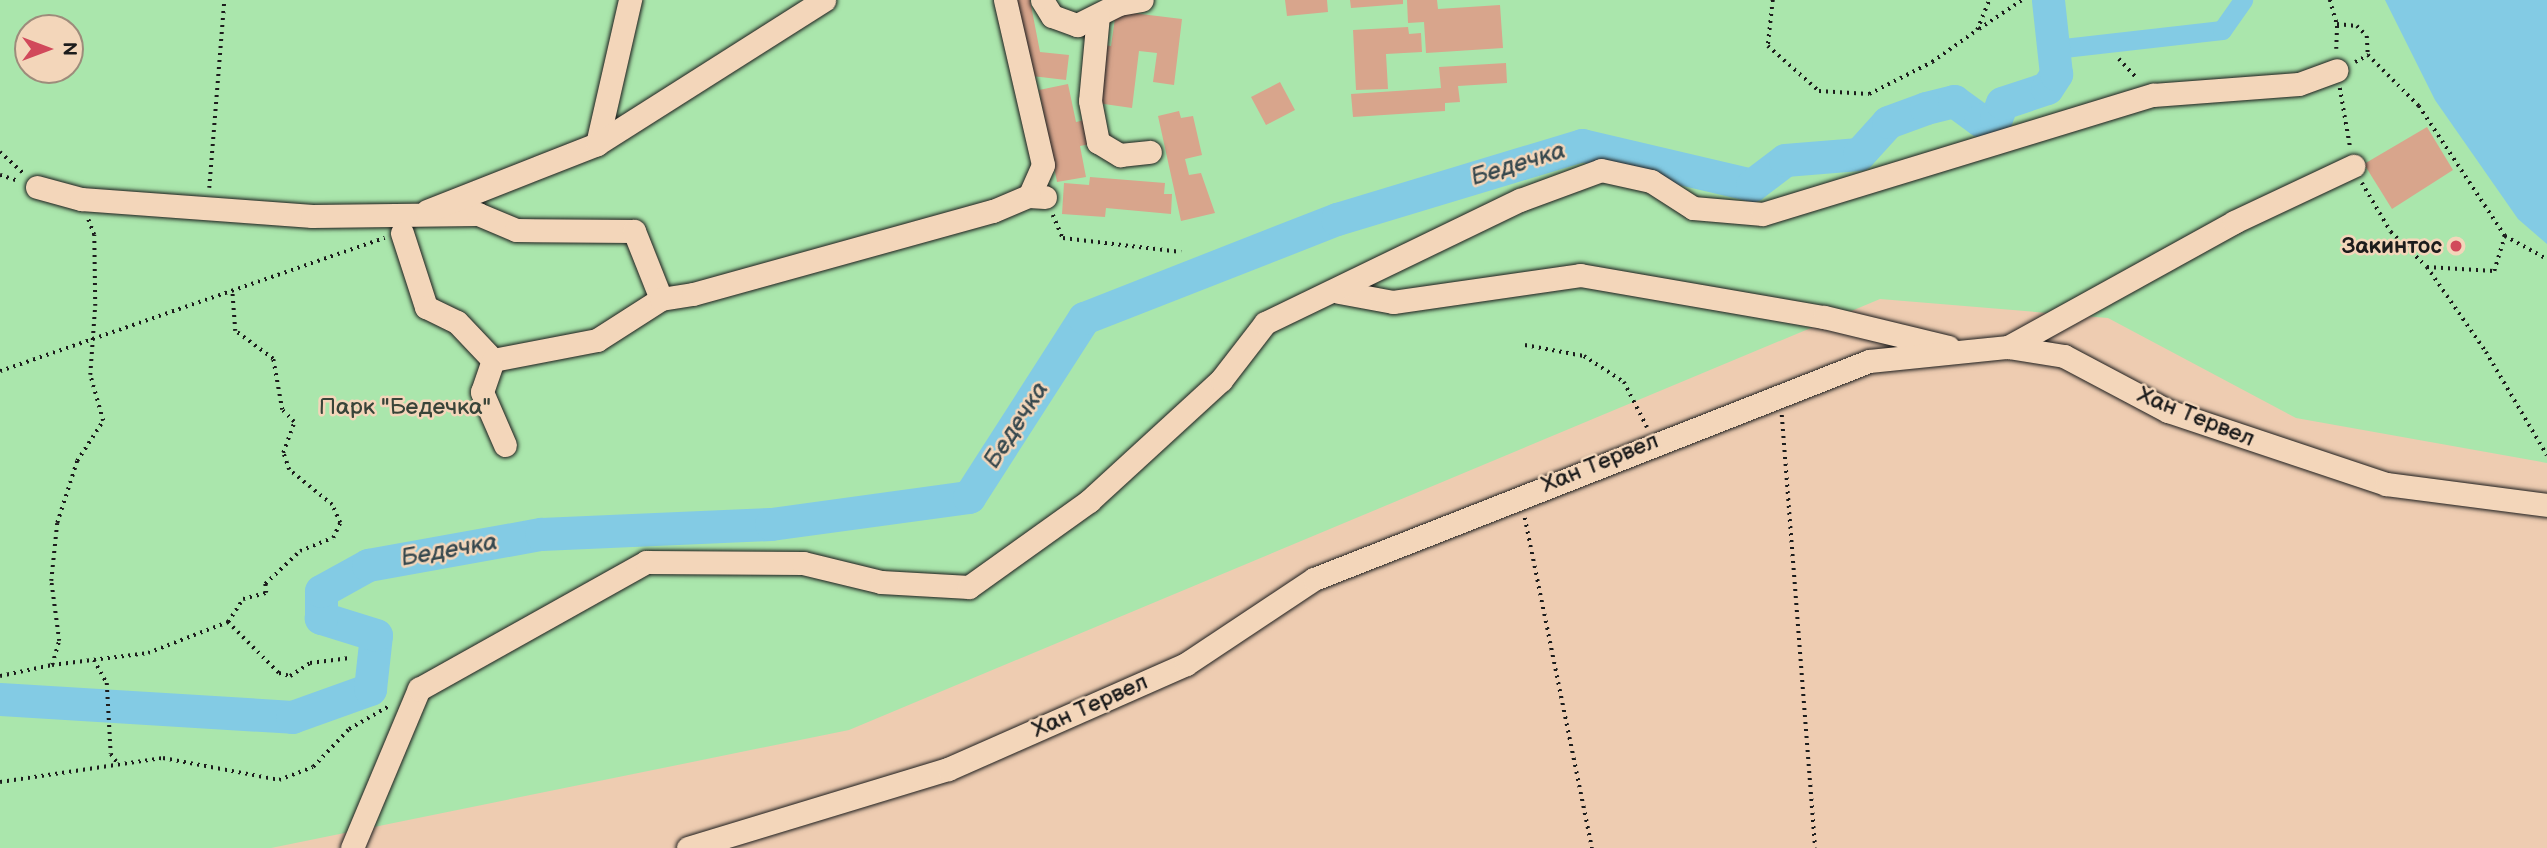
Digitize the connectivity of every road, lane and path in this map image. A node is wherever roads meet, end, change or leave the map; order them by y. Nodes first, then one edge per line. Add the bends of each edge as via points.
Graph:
1 (225, 0) edge
2 (630, 0) edge
3 (824, 0) edge
4 (1005, 0) edge
5 (1042, 0) edge
6 (1142, 0) edge
7 (1773, 0) edge
8 (1989, 0) edge
9 (2022, 0) edge
10 (2330, 0) edge
11 (1098, 15) junction
12 (2337, 24) junction
13 (1977, 30) junction
14 (2337, 71) junction
15 (597, 144) junction
16 (0, 152) edge
17 (1150, 152) dead end
18 (2353, 166) junction
19 (37, 187) joint
20 (1037, 196) junction
21 (81, 199) junction
22 (207, 207) junction
23 (407, 225) junction
24 (2505, 236) junction
25 (1181, 252) dead end
26 (2547, 259) edge
27 (2427, 267) junction
28 (232, 290) junction
29 (1339, 292) junction
30 (661, 299) junction
31 (91, 337) junction
32 (1525, 345) dead end
33 (2008, 347) junction
34 (1964, 351) junction
35 (494, 360) junction
36 (0, 371) edge
37 (1780, 392) junction
38 (1651, 443) junction
39 (505, 446) dead end
40 (2547, 455) edge
41 (1521, 495) junction
42 (2547, 505) edge
43 (228, 622) junction
44 (351, 658) dead end
45 (94, 660) junction
46 (52, 666) junction
47 (0, 676) edge
48 (419, 689) junction
49 (118, 765) junction
50 (0, 782) edge
51 (352, 848) edge
52 (688, 848) edge
53 (1592, 848) edge
54 (1815, 848) edge

1 - 22 path
2 - 15 street
3 - 15 street
4 - 20 street via 1043,165
5 - 11 street via 1052,16 1077,25
6 - 11 street
7 - 13 path via 1768,46 1819,91 1868,94 1931,62
8 - 13 path
9 - 13 path via 2017,8
10 - 12 path
11 - 17 street via 1090,101 1098,142 1120,155
12 - 14 path
12 - 24 path via 2357,26 2367,36 2368,55 2419,106
14 - 18 path
14 - 29 street via 2299,84 2153,95 1763,214 1693,208 1651,181 1601,170 1520,200
15 - 23 street
16 - 19 path
18 - 27 path via 2391,232
18 - 33 street via 2234,222
19 - 21 street
20 - 25 path via 1063,238
20 - 30 street
21 - 22 street
21 - 31 path via 94,234
22 - 23 street
23 - 28 path
23 - 30 street via 478,214 516,230 634,231
23 - 35 street via 426,307 457,323
24 - 26 path
24 - 27 path via 2494,271
27 - 40 path
28 - 31 path
28 - 43 path via 234,331 273,359 282,410 294,422 283,453 289,470 332,505 340,523 333,538 300,551 282,567 265,584 266,593 243,599
29 - 34 street via 1393,302 1580,275 1824,317
29 - 48 street via 1265,323 1221,380 1089,501 969,587 881,582 803,563 646,562
30 - 35 street via 597,340
31 - 36 path
31 - 46 path via 90,375 103,421 77,461 57,523 51,581 59,641
32 - 38 path via 1584,356 1624,382 1642,410
33 - 34 street, Хан Тервел
33 - 42 street, Хан Тервел via 2064,356 2168,411 2386,484
34 - 37 street, Хан Тервел via 1870,361
35 - 39 street via 482,392
37 - 38 street, Хан Тервел
37 - 54 path
38 - 41 street, Хан Тервел
41 - 52 street, Хан Тервел via 1314,579 1186,664 948,769
41 - 53 path
43 - 44 path via 279,673 290,676 310,663
43 - 45 path via 148,653
45 - 46 path
45 - 49 path via 107,683 111,754
46 - 47 path
48 - 49 path via 349,729 313,767 279,780 163,758
48 - 51 street
49 - 50 path

